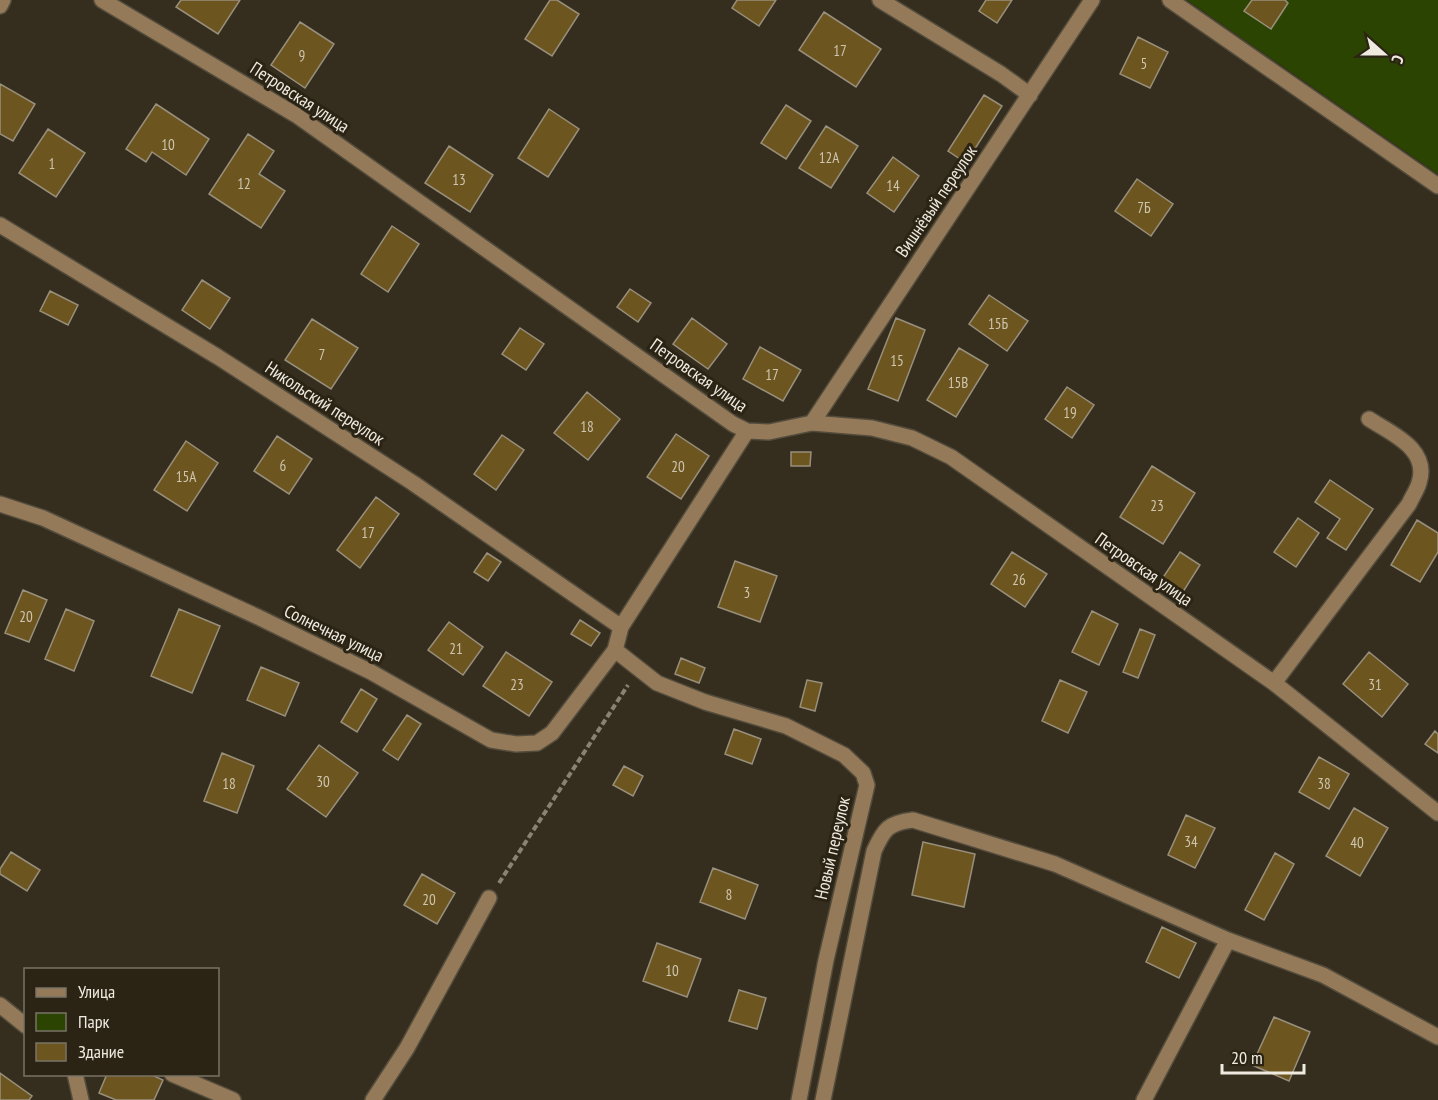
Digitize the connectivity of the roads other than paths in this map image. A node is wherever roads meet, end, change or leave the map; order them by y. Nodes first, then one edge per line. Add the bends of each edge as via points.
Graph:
1 (3, 0) edge
2 (102, 0) edge
3 (880, 0) edge
4 (1092, 0) edge
5 (1170, 0) edge
6 (0, 6) edge
7 (1029, 95) junction
8 (1438, 186) edge
9 (0, 225) edge
10 (1369, 419) dead end
11 (812, 423) junction
12 (747, 431) junction
13 (0, 504) edge
14 (621, 627) junction
15 (615, 650) junction
16 (1274, 683) junction
17 (1438, 813) edge
18 (489, 898) road end
19 (1228, 940) junction
20 (0, 1005) edge
21 (24, 1024) edge
22 (1438, 1037) edge
23 (75, 1076) edge
24 (177, 1076) edge
25 (81, 1100) edge
26 (233, 1100) edge
27 (373, 1100) edge
28 (799, 1100) edge
29 (823, 1100) edge
30 (1144, 1100) edge

1 - 6 street
2 - 12 street, Петровская улица via 296,115
3 - 7 street
4 - 7 street, Вишнёвый переулок
5 - 8 street
7 - 11 street, Вишнёвый переулок
9 - 14 street, Никольский переулок via 218,357 413,483
10 - 16 street via 1411,446 1421,464 1420,481 1409,504
11 - 12 street, Петровская улица via 769,432
11 - 16 street, Петровская улица via 872,428 912,438 951,457
12 - 14 street
13 - 15 street, Солнечная улица via 43,518 269,622 371,672 491,740 537,743 552,733
14 - 15 street
15 - 28 street, Новый переулок via 657,683 786,726 844,755 863,772 867,785 826,960
16 - 17 street, Петровская улица
18 - 27 street via 407,1048
19 - 22 street via 1323,975
19 - 29 street via 1055,864 913,820 895,822 881,836 874,851
19 - 30 street
20 - 21 street
23 - 25 street
24 - 26 street

